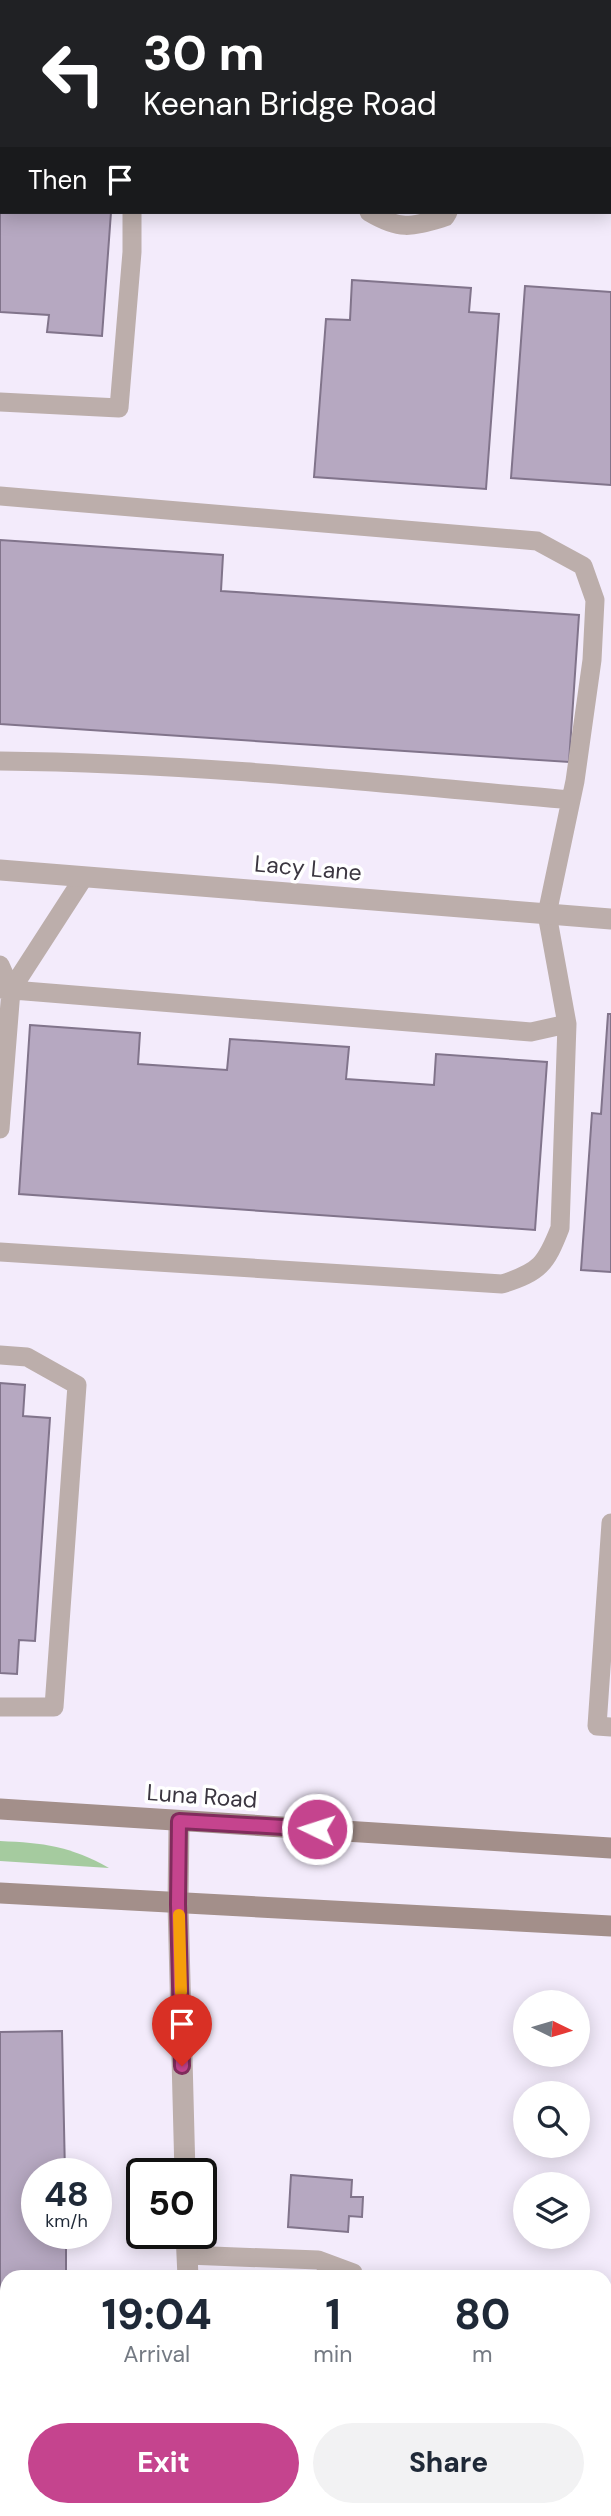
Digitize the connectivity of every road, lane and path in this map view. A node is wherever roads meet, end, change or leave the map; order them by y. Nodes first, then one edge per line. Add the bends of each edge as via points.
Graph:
1 (132, 214) edge
2 (372, 214) edge
3 (447, 214) edge
4 (0, 402) edge
5 (0, 496) edge
6 (0, 761) edge
7 (570, 800) junction
8 (0, 870) edge
9 (84, 877) junction
10 (547, 914) junction
11 (611, 919) edge
12 (0, 965) edge
13 (6, 990) edge
14 (567, 1024) junction
15 (0, 1129) edge
16 (0, 1252) edge
17 (0, 1355) edge
18 (611, 1523) edge
19 (0, 1707) edge
20 (611, 1727) edge
21 (0, 1809) edge
22 (179, 1821) junction
23 (611, 1848) edge
24 (0, 1893) edge
25 (178, 1904) junction
26 (611, 1926) edge
27 (185, 2158) edge
28 (187, 2249) edge
29 (187, 2255) junction
30 (188, 2270) edge
31 (345, 2270) edge

1 - 4 lane via 119,408
2 - 3 lane via 386,222 412,226
5 - 7 lane via 537,541 583,566 595,600 592,660
6 - 7 lane via 280,774
7 - 10 lane
8 - 9 street, Lacy Lane
9 - 10 street, Lacy Lane
9 - 13 lane
10 - 11 street, Lacy Lane
10 - 14 lane
12 - 13 lane
13 - 14 lane via 531,1032
13 - 15 lane
14 - 16 lane via 560,1228 549,1257 528,1276 502,1284
17 - 19 lane via 27,1357 77,1385 54,1707
18 - 20 lane via 597,1726
21 - 22 main road, Luna Road
22 - 23 main road, Luna Road
22 - 25 street
24 - 25 main road
25 - 26 main road
25 - 27 street
28 - 29 street
29 - 30 street
29 - 31 lane via 318,2260

